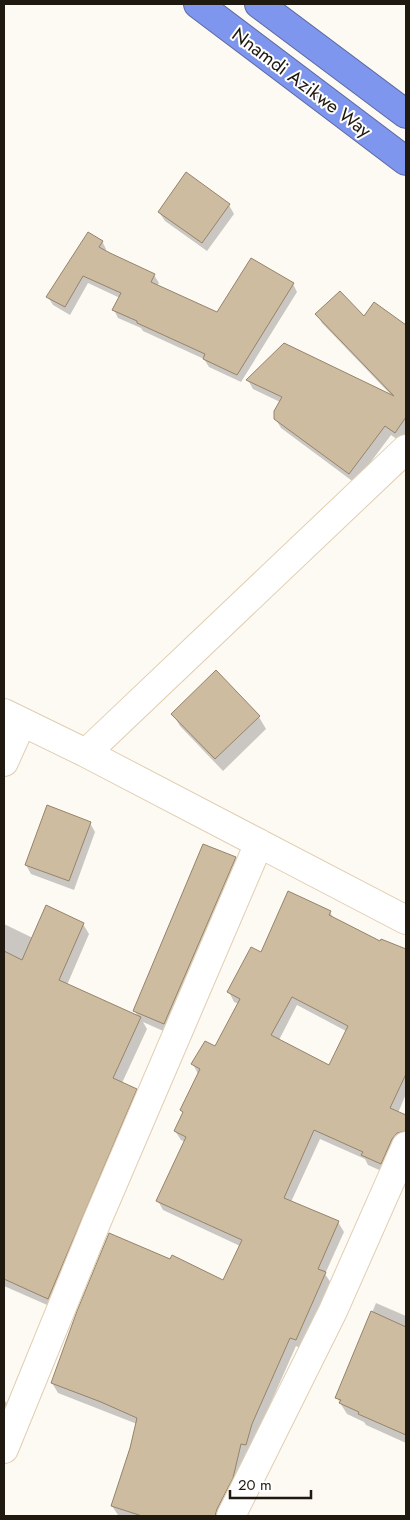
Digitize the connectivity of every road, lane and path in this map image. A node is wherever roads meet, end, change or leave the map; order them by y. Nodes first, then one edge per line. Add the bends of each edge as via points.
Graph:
1 (198, 4) edge
2 (259, 4) edge
3 (406, 114) edge
4 (406, 161) edge
5 (406, 449) edge
6 (13, 717) edge
7 (86, 753) junction
8 (4, 762) edge
9 (259, 843) junction
10 (406, 920) edge
11 (406, 1146) edge
12 (4, 1449) edge
13 (231, 1516) edge

1 - 4 highway, Nnamdi Azikwe Way
2 - 3 highway, Nnamdi Azikwe Way
5 - 7 street
6 - 7 street
6 - 8 street
7 - 9 street
9 - 10 street
9 - 12 street via 97,1221
11 - 13 street via 333,1311

